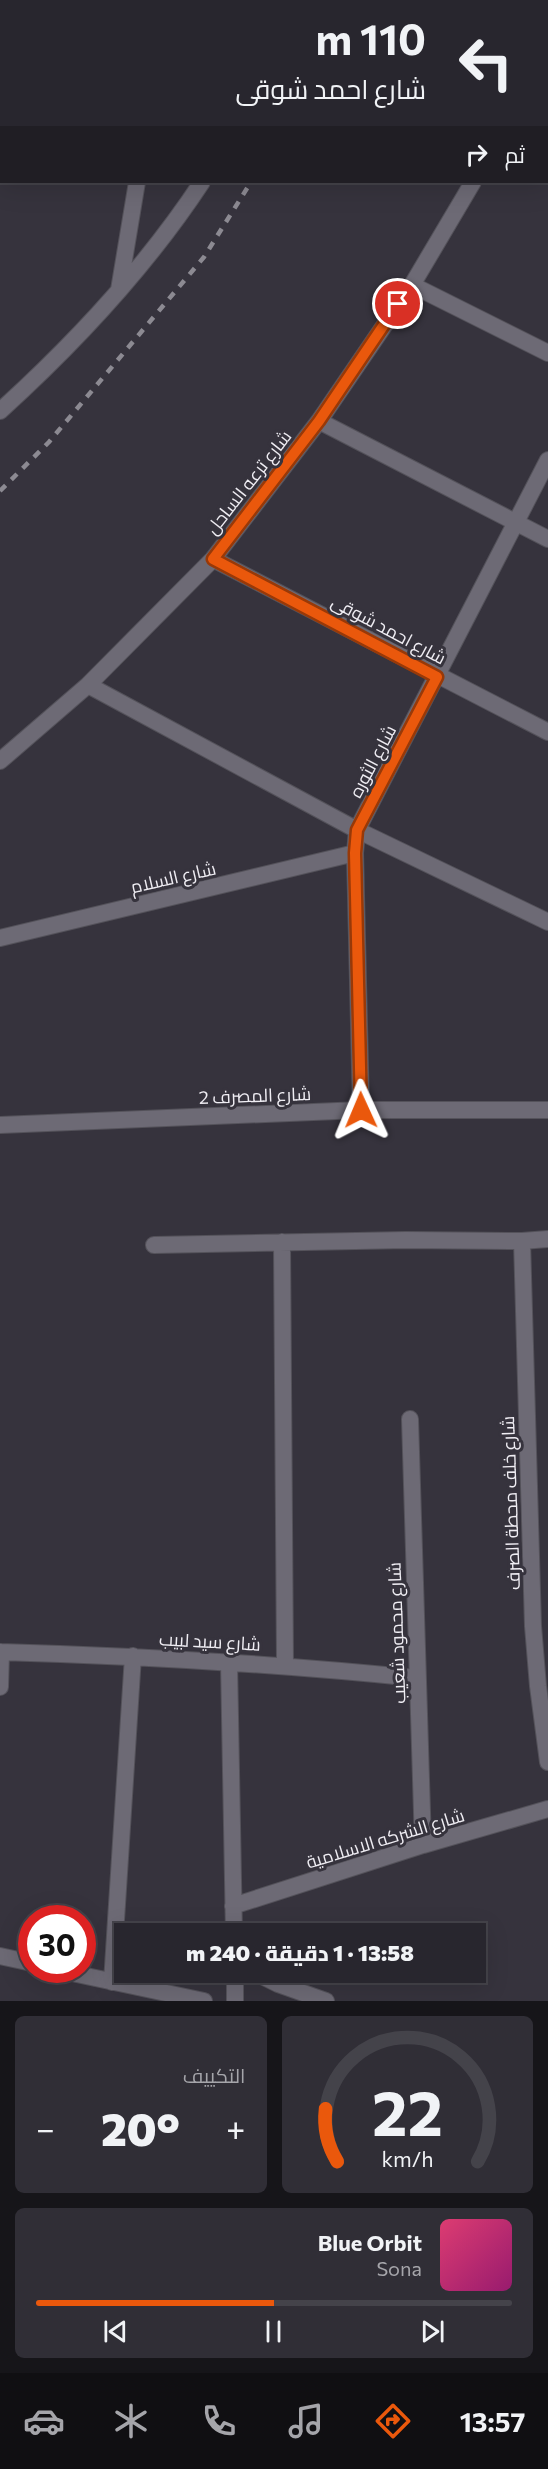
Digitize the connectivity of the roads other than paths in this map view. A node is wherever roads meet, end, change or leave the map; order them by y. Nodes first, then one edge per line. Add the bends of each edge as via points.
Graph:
1 (137, 183) edge
2 (201, 183) edge
3 (472, 183) edge
4 (412, 285) junction
5 (118, 292) junction
6 (548, 353) edge
7 (0, 411) edge
8 (319, 421) junction
9 (548, 460) edge
10 (516, 522) junction
11 (548, 539) edge
12 (213, 559) junction
13 (437, 677) junction
14 (88, 685) junction
15 (548, 732) edge
16 (0, 761) edge
17 (357, 830) junction
18 (355, 853) junction
19 (548, 922) edge
20 (0, 938) edge
21 (361, 1110) junction
22 (548, 1110) edge
23 (0, 1125) edge
24 (548, 1239) edge
25 (522, 1241) junction
26 (282, 1242) junction
27 (154, 1245) dead end
28 (410, 1419) dead end
29 (1, 1653) edge
30 (133, 1656) junction
31 (229, 1662) junction
32 (285, 1665) junction
33 (416, 1678) junction
34 (0, 1687) edge
35 (548, 1762) edge
36 (548, 1809) edge
37 (423, 1845) junction
38 (233, 1906) junction
39 (234, 1923) edge
40 (0, 1956) edge
41 (18, 1960) edge
42 (96, 1978) edge
43 (112, 1982) junction
44 (235, 1983) edge
45 (276, 1983) edge
46 (180, 1999) edge
47 (204, 2001) edge
48 (236, 2001) edge
49 (326, 2001) edge

1 - 5 street
2 - 5 street
3 - 4 street, شارع ترعه الساحل
4 - 6 street
4 - 8 street, شارع ترعه الساحل
5 - 7 street via 53,363
8 - 10 street
8 - 12 street, شارع ترعه الساحل
9 - 10 street, شارع الثوره
10 - 11 street
10 - 13 street, شارع الثوره
12 - 13 street, شارع احمد شوقى
12 - 14 street, شارع ترعه الساحل
13 - 15 street, شارع احمد شوقى
13 - 17 street, شارع الثوره
14 - 16 street, شارع ترعه الساحل
14 - 17 street
17 - 18 street, شارع الثوره
17 - 19 street
18 - 20 street, شارع السلام
18 - 21 street, شارع الثوره
21 - 22 street, شارع المصرف 2
21 - 23 street, شارع المصرف 2
24 - 25 street
25 - 26 street
25 - 35 street, شارع خلف محطة الصرف via 533,1626
26 - 27 street
26 - 32 street
28 - 33 street, شارع محمود شعيب
29 - 30 street, شارع سيد لبيب
29 - 34 street
30 - 31 street, شارع سيد لبيب
30 - 43 street
31 - 32 street, شارع سيد لبيب
31 - 38 street
32 - 33 street, شارع سيد لبيب
33 - 37 street, شارع محمود شعيب
36 - 37 street, شارع الشركه الاسلامية
37 - 38 street, شارع الشركه الاسلامية
38 - 39 street
40 - 41 street
42 - 43 street
43 - 46 street
44 - 48 street
45 - 49 street
46 - 47 street

